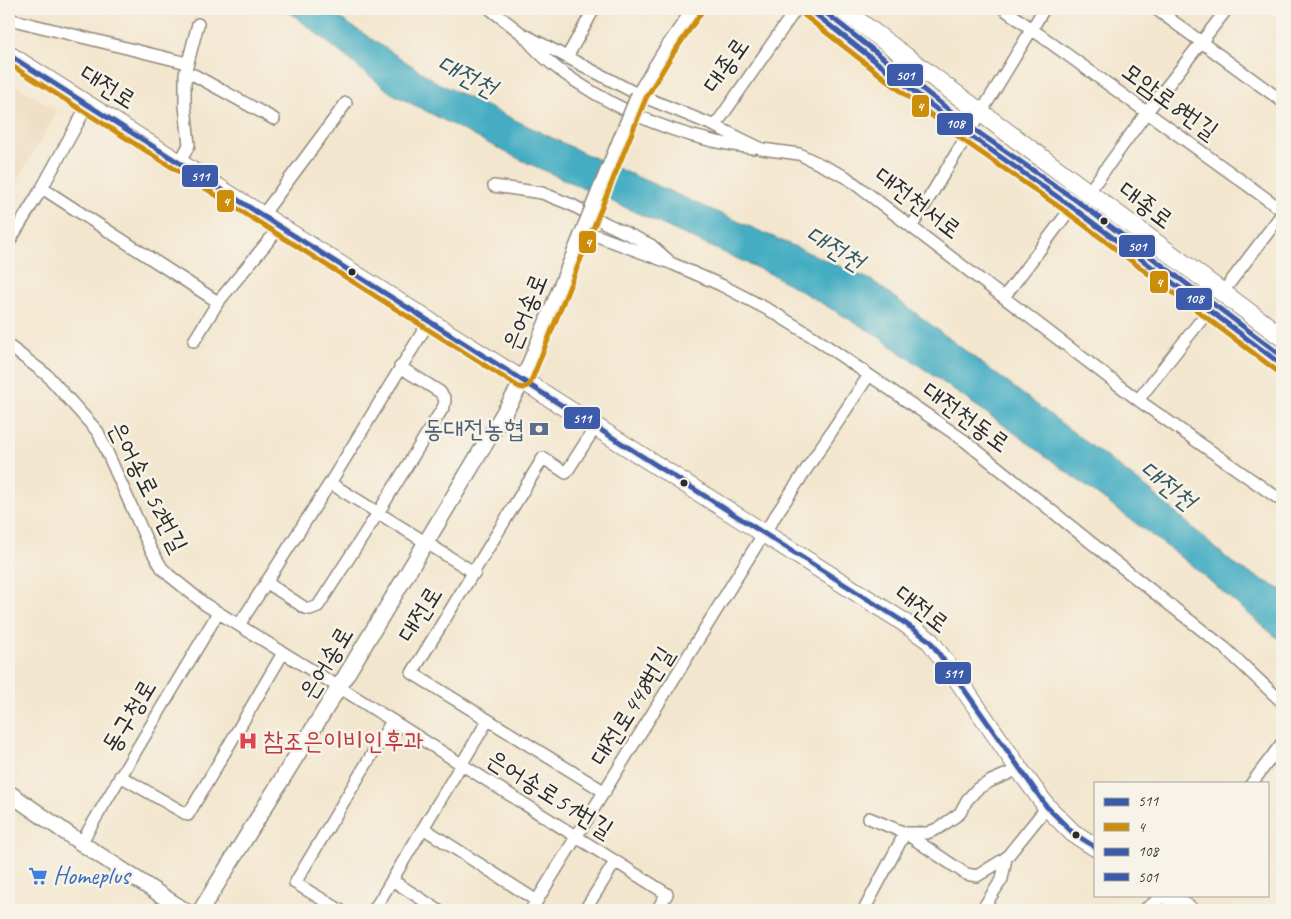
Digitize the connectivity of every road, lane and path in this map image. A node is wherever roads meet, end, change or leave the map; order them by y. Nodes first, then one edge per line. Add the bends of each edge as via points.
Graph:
1 (490, 9) edge
2 (594, 9) edge
3 (695, 9) edge
4 (796, 9) edge
5 (809, 9) edge
6 (842, 9) edge
7 (1004, 9) edge
8 (1044, 9) edge
9 (1156, 9) edge
10 (1227, 9) edge
11 (9, 19) edge
12 (198, 24) dead end
13 (1032, 30) junction
14 (521, 33) junction
15 (1202, 42) junction
16 (9, 55) edge
17 (567, 57) junction
18 (186, 68) junction
19 (639, 95) junction
20 (1282, 100) edge
21 (346, 103) dead end
22 (88, 104) junction
23 (980, 112) junction
24 (1147, 112) junction
25 (274, 119) dead end
26 (715, 126) junction
27 (968, 134) junction
28 (762, 149) junction
29 (180, 162) junction
30 (494, 186) dead end
31 (42, 188) junction
32 (1088, 193) junction
33 (1072, 207) junction
34 (1282, 210) edge
35 (1282, 214) edge
36 (262, 216) junction
37 (912, 226) junction
38 (280, 227) junction
39 (585, 228) junction
40 (9, 242) edge
41 (673, 264) junction
42 (1222, 293) junction
43 (1004, 297) junction
44 (218, 302) junction
45 (1209, 310) junction
46 (430, 320) junction
47 (1282, 337) edge
48 (194, 341) dead end
49 (9, 346) edge
50 (1282, 365) edge
51 (400, 367) junction
52 (869, 375) junction
53 (523, 380) junction
54 (1138, 400) junction
55 (596, 426) junction
56 (330, 483) junction
57 (1282, 500) edge
58 (378, 513) junction
59 (764, 533) junction
60 (427, 542) junction
61 (475, 572) junction
62 (266, 582) junction
63 (218, 613) junction
64 (239, 625) junction
65 (283, 653) junction
66 (339, 687) junction
67 (1282, 702) edge
68 (488, 720) junction
69 (392, 721) junction
70 (1282, 743) edge
71 (461, 765) junction
72 (1019, 770) junction
73 (120, 776) junction
74 (1253, 782) edge
75 (605, 792) junction
76 (9, 793) edge
77 (1048, 807) junction
78 (869, 818) dead end
79 (423, 828) junction
80 (905, 833) junction
81 (577, 837) junction
82 (81, 844) junction
83 (1094, 846) edge
84 (1006, 858) junction
85 (615, 862) junction
86 (392, 880) junction
87 (1164, 896) edge
88 (1167, 896) edge
89 (534, 905) edge
90 (184, 910) edge
91 (201, 910) edge
92 (340, 910) edge
93 (374, 910) edge
94 (438, 910) edge
95 (585, 910) edge
96 (657, 910) edge
97 (864, 910) edge
98 (982, 910) edge
99 (1144, 910) edge
100 (1189, 910) edge

1 - 14 street, 대전천서로
2 - 17 street
3 - 19 main road
4 - 26 street, 대종로
5 - 27 main road, 대종로
6 - 23 main road, 대종로
7 - 13 street, 모암로8번길
8 - 13 street
9 - 15 street
10 - 15 street
11 - 18 street, 대전로
12 - 18 street
13 - 23 street
13 - 24 street, 모암로8번길
14 - 17 street, 대전천서로
14 - 28 street via 536,51 570,79 622,110 697,138
15 - 20 street
15 - 24 street
16 - 22 main road, 대전로
17 - 19 street, 대전천서로
18 - 25 street, 대전로
18 - 29 street via 189,145
19 - 26 street, 대전천서로
19 - 39 main road, 은어송로, bridge
21 - 36 street
22 - 29 main road, 대전로
22 - 31 street
23 - 27 street
23 - 32 main road, 대종로
24 - 32 street
24 - 34 street, 모암로8번길
26 - 28 street, 대전천서로
27 - 33 main road, 대종로
27 - 37 street
28 - 37 street, 대전천서로 via 799,154 846,177
29 - 36 main road, 대전로
30 - 41 street via 542,193 572,205 651,244
31 - 40 street
31 - 44 street
32 - 42 main road, 대종로
33 - 43 street
33 - 45 main road, 대종로
35 - 42 street
36 - 38 main road, 대전로
37 - 43 street, 대전천서로
38 - 44 street
38 - 46 main road, 대전로
39 - 41 street, 대전천동로
39 - 53 main road, 은어송로
41 - 52 street, 대전천동로 via 771,311
42 - 47 main road, 대종로
43 - 54 street, 대전천서로
44 - 48 street
45 - 50 main road, 대종로
45 - 54 street
46 - 51 street
46 - 53 main road, 대전로
49 - 63 street, 은어송로52번길 via 47,376 98,432 134,515 162,568
51 - 56 street
51 - 58 street, 은어송로 via 440,392 445,399 444,406
52 - 59 street
52 - 67 street, 대전천동로 via 965,441 1226,649
53 - 55 main road, 대전로
53 - 60 main road, 은어송로
54 - 57 street, 대전천서로
55 - 59 main road, 대전로
55 - 61 street, 대전로 via 566,472 543,458
56 - 58 street
56 - 62 street
58 - 60 street
58 - 62 street, 은어송로 via 318,606 305,608
59 - 72 main road, 대전로 via 930,641
59 - 75 street, 대전로448번길
60 - 61 street
60 - 66 main road, 은어송로
61 - 68 street, 대전로 via 412,673
62 - 64 street
63 - 64 street, 은어송로52번길
63 - 73 street, 동구청로
64 - 65 street, 은어송로52번길
65 - 66 street, 은어송로52번길
65 - 73 street via 188,815
66 - 69 street, 은어송로51번길
66 - 91 main road, 은어송로
68 - 71 street, 은어송로51번길
68 - 75 street, 대전로
69 - 71 street, 은어송로51번길
69 - 92 street via 294,883
70 - 74 street
71 - 79 street, 은어송로51번길
71 - 81 street, 은어송로51번길
72 - 77 main road, 대전로
72 - 80 street via 977,789 960,813 939,828 928,833
73 - 82 street, 동구청로
75 - 81 street, 대전로448번길
76 - 82 main road
77 - 83 main road, 대전로 via 1073,833
77 - 84 street
78 - 80 street
79 - 86 street, 은어송로51번길
79 - 89 street, 대전로448번길
80 - 84 street via 966,874 977,876
80 - 97 street
81 - 85 street, 은어송로51번길
81 - 89 street, 대전로448번길
82 - 90 main road
84 - 98 street via 1002,880
85 - 95 street, 은어송로51번길
85 - 96 street, 은어송로51번길 via 667,894
86 - 93 street, 은어송로51번길
86 - 94 street
87 - 99 street
88 - 100 main road

